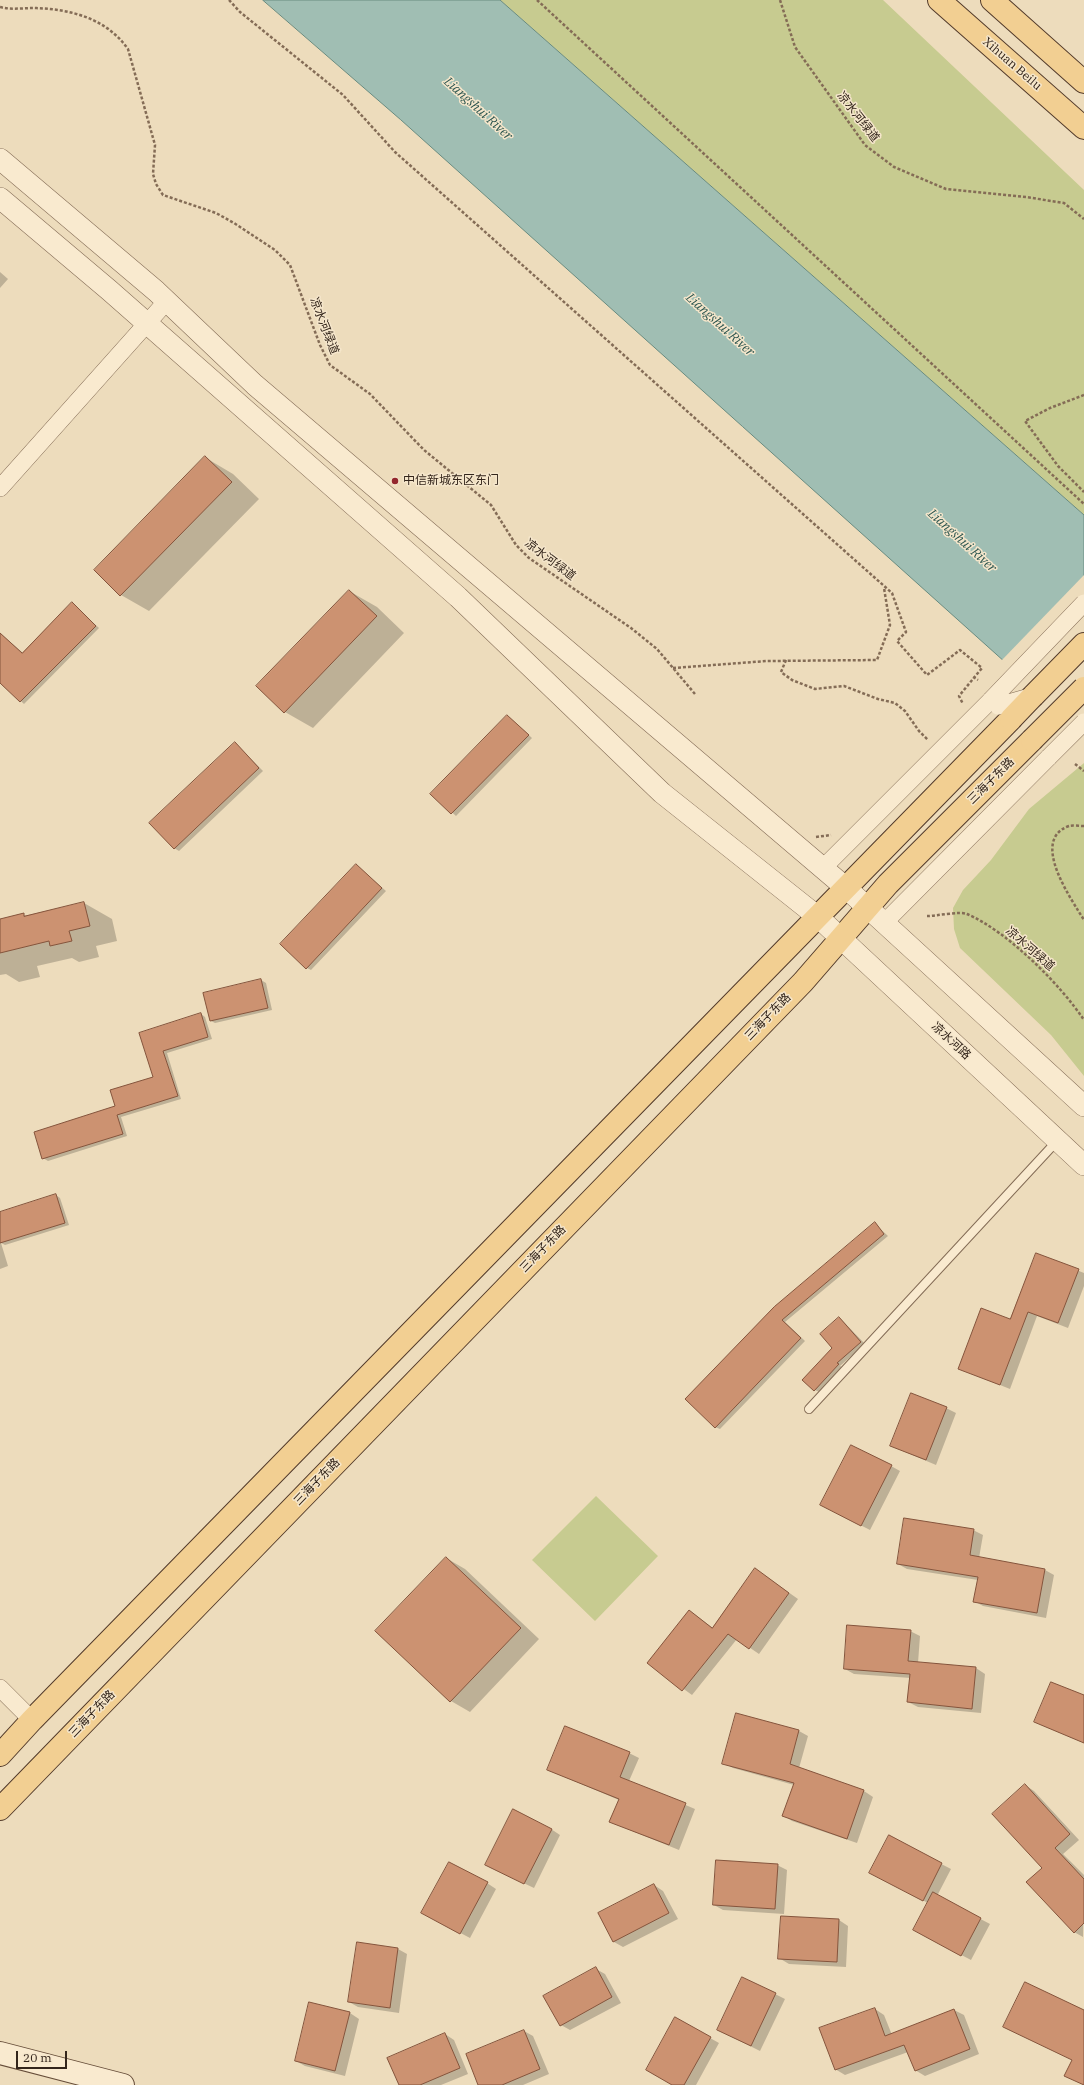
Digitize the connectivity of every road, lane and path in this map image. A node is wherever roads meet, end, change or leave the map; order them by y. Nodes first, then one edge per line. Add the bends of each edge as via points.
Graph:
1 (229, 0) edge
2 (537, 0) edge
3 (780, 0) edge
4 (939, 0) edge
5 (992, 0) edge
6 (0, 7) edge
7 (1084, 82) edge
8 (1084, 128) edge
9 (0, 159) edge
10 (0, 198) edge
11 (1084, 219) edge
12 (166, 302) junction
13 (146, 324) junction
14 (1084, 395) edge
15 (0, 488) edge
16 (1084, 492) edge
17 (1084, 504) edge
18 (884, 587) junction
19 (1084, 603) edge
20 (1084, 644) edge
21 (786, 660) junction
22 (672, 668) junction
23 (973, 677) junction
24 (978, 680) dead end
25 (1084, 688) edge
26 (695, 694) dead end
27 (1000, 708) junction
28 (974, 710) junction
29 (1084, 722) edge
30 (930, 742) dead end
31 (1041, 754) junction
32 (1075, 764) dead end
33 (1084, 771) edge
34 (1084, 826) edge
35 (822, 869) junction
36 (845, 887) junction
37 (867, 908) junction
38 (927, 916) dead end
39 (818, 917) junction
40 (1084, 920) edge
41 (884, 923) junction
42 (841, 938) junction
43 (1084, 1020) edge
44 (1084, 1106) edge
45 (1058, 1140) junction
46 (1084, 1166) edge
47 (809, 1409) dead end
48 (0, 1688) edge
49 (32, 1720) junction
50 (0, 1755) edge
51 (0, 1809) edge
52 (0, 2053) edge
53 (123, 2085) edge

1 - 18 path via 240,12 343,95 395,152
2 - 17 path
3 - 11 path, 凉水河绿道 via 796,46 865,145 894,167 946,189 1064,203
4 - 8 main road, Xihuan Beilu
5 - 7 main road
6 - 22 path, 凉水河绿道 via 53,9 81,14 112,31 121,39 128,49 149,122 155,145 153,174 163,195 222,216 275,250 290,264 330,365 370,394 424,450 491,505 516,545 530,558 631,628 657,649
9 - 12 street
10 - 13 street, 凉水河路
12 - 13 street
12 - 35 street via 255,385
13 - 15 street
13 - 39 street, 凉水河路 via 458,597 662,793
14 - 16 path via 1025,421 1058,466
18 - 21 path via 890,625 877,660
18 - 23 path via 892,594 906,632 897,641 927,675 960,650 982,668
19 - 27 street, bridge
20 - 27 main road, bridge via 1033,696
21 - 22 path
21 - 30 path via 780,672 815,689 844,686 895,703 905,710
22 - 26 path, 凉水河绿道
23 - 24 path
23 - 28 path via 959,696 960,701
25 - 31 main road, 三海子东路, bridge via 1054,718
27 - 28 street
27 - 36 main road
28 - 35 street
29 - 31 street, bridge
31 - 37 main road, 三海子东路 via 888,884
31 - 41 street
32 - 33 path
34 - 40 path via 1069,826 1058,833 1053,848 1054,864 1064,889
35 - 36 street
36 - 37 street
36 - 39 main road
37 - 41 street
37 - 42 main road, 三海子东路
38 - 43 path, 凉水河绿道 via 966,913 1005,937 1050,978
39 - 42 street, 凉水河路
39 - 49 main road
41 - 44 street
42 - 45 street, 凉水河路
42 - 51 main road, 三海子东路 via 803,982
45 - 46 street, 凉水河路
45 - 47 lane
48 - 49 street
49 - 50 main road
52 - 53 main road

